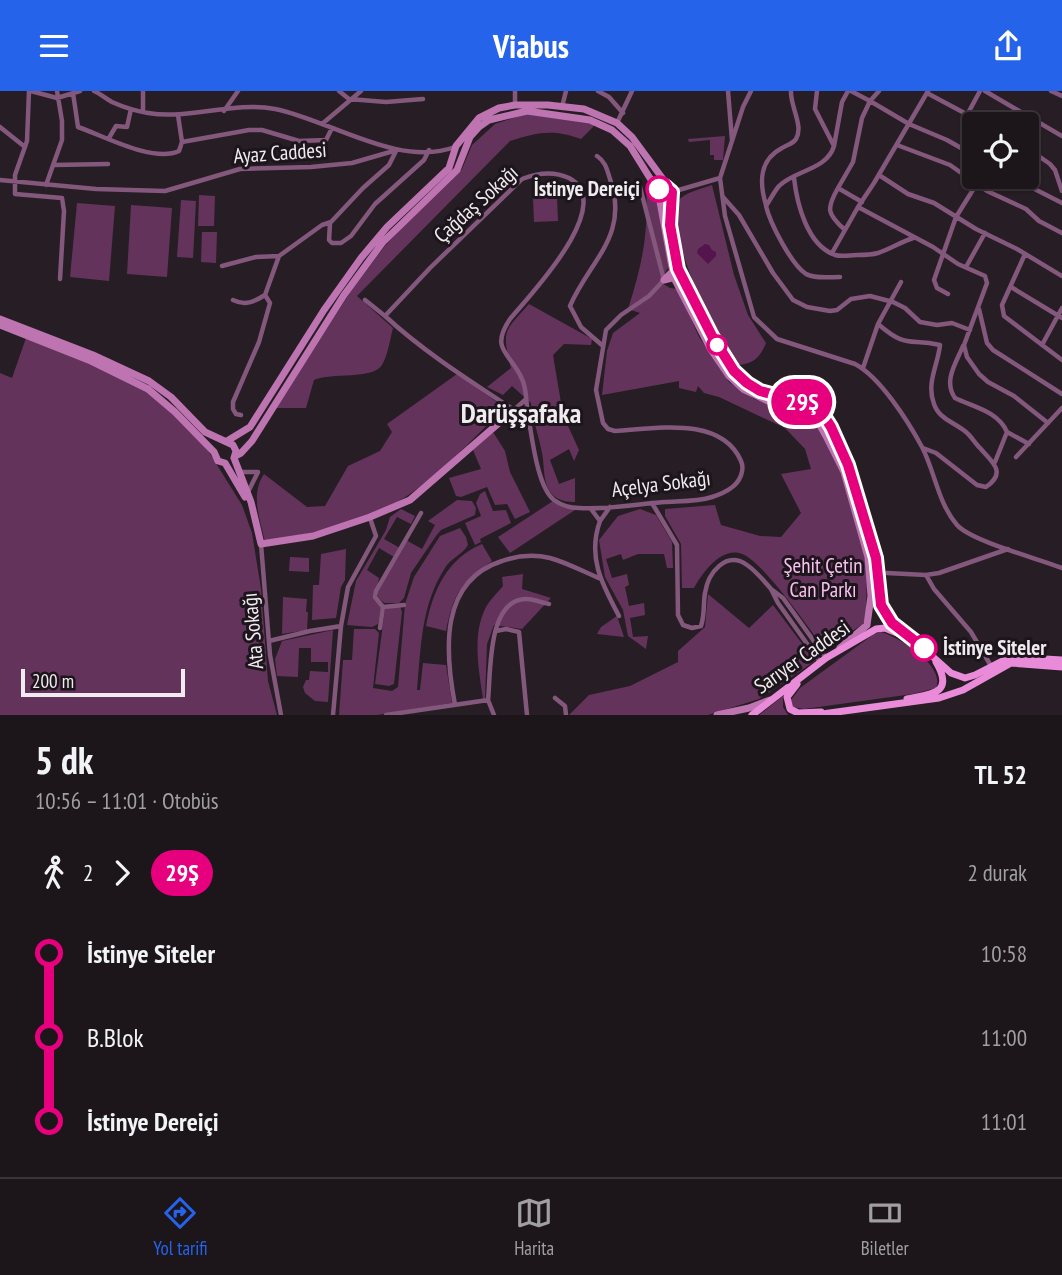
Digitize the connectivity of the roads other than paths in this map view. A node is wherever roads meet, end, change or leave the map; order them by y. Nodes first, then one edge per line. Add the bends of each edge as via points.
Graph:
1 (30, 91) edge
2 (57, 91) edge
3 (80, 91) edge
4 (94, 91) edge
5 (143, 91) edge
6 (238, 91) edge
7 (339, 91) edge
8 (361, 91) edge
9 (515, 91) edge
10 (566, 91) edge
11 (598, 91) edge
12 (632, 91) edge
13 (729, 91) edge
14 (751, 91) edge
15 (790, 91) edge
16 (817, 91) edge
17 (850, 91) edge
18 (879, 91) edge
19 (983, 91) edge
20 (1051, 91) edge
21 (928, 92) edge
22 (73, 93) junction
23 (1062, 96) edge
24 (57, 98) junction
25 (349, 99) junction
26 (423, 99) dead end
27 (870, 101) junction
28 (515, 105) junction
29 (562, 107) junction
30 (131, 109) junction
31 (224, 111) junction
32 (143, 112) junction
33 (962, 112) edge
34 (969, 112) edge
35 (623, 114) junction
36 (178, 115) junction
37 (617, 123) junction
38 (322, 124) junction
39 (909, 124) junction
40 (0, 127) edge
41 (332, 128) junction
42 (1062, 136) edge
43 (109, 138) junction
44 (732, 141) junction
45 (182, 142) junction
46 (897, 145) junction
47 (834, 146) junction
48 (25, 147) junction
49 (962, 149) edge
50 (397, 150) junction
51 (432, 150) junction
52 (454, 153) junction
53 (464, 155) junction
54 (597, 156) dead end
55 (1039, 156) edge
56 (108, 164) dead end
57 (54, 165) junction
58 (962, 174) edge
59 (879, 175) junction
60 (794, 177) junction
61 (720, 178) junction
62 (0, 180) edge
63 (14, 182) junction
64 (46, 185) junction
65 (640, 187) dead end
66 (838, 188) junction
67 (973, 189) edge
68 (986, 189) edge
69 (1035, 189) edge
70 (1062, 191) edge
71 (670, 192) junction
72 (658, 193) junction
73 (722, 196) junction
74 (1062, 203) edge
75 (860, 204) junction
76 (766, 206) junction
77 (956, 217) junction
78 (331, 222) junction
79 (845, 230) junction
80 (985, 233) junction
81 (1062, 233) edge
82 (914, 238) junction
83 (832, 253) junction
84 (943, 254) junction
85 (1025, 254) junction
86 (279, 256) junction
87 (222, 266) dead end
88 (966, 267) junction
89 (676, 273) junction
90 (1062, 276) edge
91 (840, 277) dead end
92 (60, 279) dead end
93 (664, 280) junction
94 (901, 282) dead end
95 (1011, 287) junction
96 (679, 288) junction
97 (947, 294) dead end
98 (265, 295) junction
99 (233, 300) dead end
100 (365, 300) dead end
101 (890, 301) junction
102 (1062, 308) edge
103 (979, 309) junction
104 (385, 316) junction
105 (1060, 316) edge
106 (0, 320) edge
107 (878, 324) junction
108 (0, 325) edge
109 (970, 330) junction
110 (964, 345) junction
111 (1042, 345) junction
112 (603, 346) junction
113 (74, 351) junction
114 (1062, 360) edge
115 (863, 368) junction
116 (1062, 394) edge
117 (525, 400) junction
118 (1062, 408) edge
119 (514, 410) junction
120 (241, 415) dead end
121 (1048, 422) junction
122 (1007, 432) junction
123 (226, 441) junction
124 (1029, 444) junction
125 (922, 447) junction
126 (214, 452) junction
127 (235, 457) junction
128 (1016, 457) dead end
129 (225, 463) junction
130 (994, 464) junction
131 (240, 471) junction
132 (247, 493) junction
133 (652, 503) junction
134 (611, 506) junction
135 (251, 507) junction
136 (590, 508) junction
137 (421, 513) dead end
138 (370, 517) junction
139 (600, 521) junction
140 (261, 544) junction
141 (1009, 548) junction
142 (877, 568) junction
143 (1062, 568) edge
144 (887, 573) junction
145 (926, 575) junction
146 (601, 579) junction
147 (877, 584) junction
148 (549, 604) dead end
149 (404, 605) dead end
150 (383, 607) junction
151 (619, 616) dead end
152 (341, 627) junction
153 (380, 628) dead end
154 (495, 631) junction
155 (914, 640) junction
156 (269, 641) junction
157 (834, 652) junction
158 (929, 652) junction
159 (823, 660) junction
160 (1062, 660) edge
161 (991, 666) junction
162 (1062, 667) edge
163 (803, 675) junction
164 (555, 698) dead end
165 (488, 700) junction
166 (771, 700) junction
167 (455, 705) junction
168 (887, 706) junction
169 (828, 713) junction
170 (281, 715) edge
171 (333, 715) edge
172 (386, 715) edge
173 (494, 715) edge
174 (527, 715) edge
175 (566, 715) edge
176 (717, 715) edge
177 (752, 715) edge
178 (815, 715) edge

1 - 24 street
1 - 48 street
2 - 24 street
3 - 22 street
4 - 30 street
5 - 32 street
6 - 31 street
7 - 25 street
8 - 25 street
9 - 28 street
10 - 29 street
11 - 35 street
12 - 35 street
13 - 44 street
14 - 44 street
15 - 76 street via 797,132 792,142 769,157 762,170
16 - 47 street via 815,110
17 - 27 street
17 - 47 street via 842,102
18 - 27 street
19 - 34 street
19 - 42 street
20 - 23 street
21 - 33 street
21 - 39 street
22 - 24 street
22 - 43 street via 78,127
24 - 57 street via 62,140
25 - 26 street
25 - 38 street
27 - 39 street
27 - 66 street via 853,162
28 - 29 main road
28 - 52 main road via 479,118
29 - 37 main road via 584,109
30 - 32 street
30 - 43 street via 127,127 116,126
31 - 36 street
31 - 38 street via 276,109
32 - 36 street
35 - 37 street
36 - 45 street
37 - 71 main road via 644,151
38 - 41 street
39 - 46 street
39 - 49 street
40 - 48 street
41 - 45 street via 326,140 299,141 249,130
41 - 50 street
43 - 45 street via 165,156 179,151
44 - 61 street
46 - 58 street via 938,159
46 - 59 street
47 - 60 street via 829,158
48 - 63 street
50 - 51 street
50 - 64 street, Ayaz Caddesi via 352,163 228,171 165,191
50 - 78 street via 389,165
51 - 52 street
51 - 52 street
51 - 78 street via 341,243 329,240
52 - 53 street
52 - 123 main road via 449,168 361,258 250,427
53 - 72 main road via 470,137 489,120 527,111 565,115 590,120 620,137 641,161
53 - 127 main road via 457,170 383,242 252,441
54 - 112 street via 604,161 614,190 613,228 570,306 581,327
55 - 70 street via 1055,170
56 - 57 street
57 - 64 street
59 - 75 street
59 - 77 street
60 - 76 street via 779,186
60 - 83 street via 804,220 816,241
61 - 71 street
61 - 73 street
62 - 63 street, Ayaz Caddesi
63 - 64 street, Ayaz Caddesi
63 - 92 street via 15,194 62,198 64,202
65 - 93 street
66 - 75 street
66 - 79 street via 830,211
67 - 77 street
68 - 81 street
69 - 74 street
71 - 72 main road via 663,186
71 - 72 main road via 665,202
71 - 89 main road
72 - 89 main road
73 - 101 street via 793,300 830,311 859,296
73 - 115 street via 758,323 777,339
75 - 79 street
75 - 82 street
76 - 91 street via 770,222 803,271 818,277
77 - 80 street
77 - 84 street
78 - 86 street
79 - 83 street
80 - 85 street
80 - 88 street
82 - 83 street via 879,253
82 - 84 street
84 - 88 street
84 - 97 street via 934,280
85 - 90 street
85 - 95 street
86 - 87 street
86 - 98 street
88 - 103 street via 985,276
89 - 93 main road
89 - 96 main road
89 - 142 main road via 734,371 760,391 808,404 824,416 848,465
93 - 96 main road
93 - 112 street, Açelya Sokağı via 607,330
94 - 101 street
95 - 105 street
95 - 111 street via 1002,313
96 - 157 main road via 729,376 743,389 817,420 841,465 868,557 871,596 867,625
98 - 99 street via 247,303
98 - 120 street via 270,303 259,342 233,402 236,414
100 - 104 street
101 - 107 street
101 - 109 street via 920,322 952,323
102 - 105 street
103 - 109 street
103 - 116 street via 993,350
104 - 117 street, Çağdaş Sokağı via 522,179 543,173 573,180 582,205 573,238 503,329 500,344 522,377
104 - 119 street
105 - 111 street
106 - 113 main road
107 - 115 street
107 - 130 street via 909,344 940,345 930,387 934,407 968,434
108 - 113 main road
109 - 110 street
110 - 121 street via 979,374
110 - 122 street via 949,380 952,394 993,415
111 - 114 street
112 - 133 street, Açelya Sokağı via 596,390 600,417 608,429 702,430 730,444 743,465 740,480 711,498
113 - 123 main road via 160,388 205,432
113 - 126 main road via 148,389
115 - 125 street via 883,387
117 - 119 street
117 - 136 street, Açelya Sokağı via 545,486 553,499 565,506
118 - 121 street
119 - 138 main road via 410,500
121 - 124 street
122 - 124 street
122 - 130 street
123 - 126 main road
123 - 127 main road via 235,448
124 - 128 street
125 - 130 street via 977,485 986,487 992,482
125 - 141 street via 957,525 972,536
126 - 129 main road via 216,459
127 - 129 main road
127 - 131 main road
129 - 135 main road
131 - 132 main road
131 - 132 street via 258,472
132 - 135 main road
133 - 134 street, Açelya Sokağı
133 - 159 street via 677,545 678,615 683,625 701,626 705,591 710,576 722,563 746,563 783,598
134 - 136 street, Açelya Sokağı
134 - 139 street
135 - 140 main road
136 - 139 street
137 - 150 street via 380,583 376,597
138 - 140 main road via 313,536
138 - 152 street via 376,537 351,579
139 - 146 street via 594,548
140 - 156 street, Ata Sokağı
141 - 143 street
141 - 145 street
142 - 144 street
142 - 147 main road
144 - 145 street
144 - 147 street
145 - 161 street
146 - 151 street
146 - 167 street via 551,558 521,555 493,564 470,580 455,604 449,633
147 - 155 main road via 884,613
148 - 154 street via 527,599 513,602 503,611
149 - 150 street
150 - 153 street
152 - 156 street
152 - 171 street
154 - 165 street
154 - 174 street via 519,632
155 - 157 main road, Sarıyer Caddesi via 876,629
155 - 158 main road, Sarıyer Caddesi
156 - 170 street, Ata Sokağı
157 - 159 main road, Sarıyer Caddesi
158 - 161 main road, Sarıyer Caddesi via 951,673 965,678
158 - 168 main road via 943,675 941,689
159 - 163 main road, Sarıyer Caddesi
160 - 161 main road, Sarıyer Caddesi via 1010,657
162 - 168 main road via 1011,663 951,695
163 - 166 main road, Sarıyer Caddesi
163 - 169 main road via 789,694 790,709
164 - 175 street via 565,706
165 - 167 street
165 - 173 street
166 - 176 main road
166 - 177 main road, Sarıyer Caddesi
167 - 172 street
168 - 169 main road
169 - 178 main road

